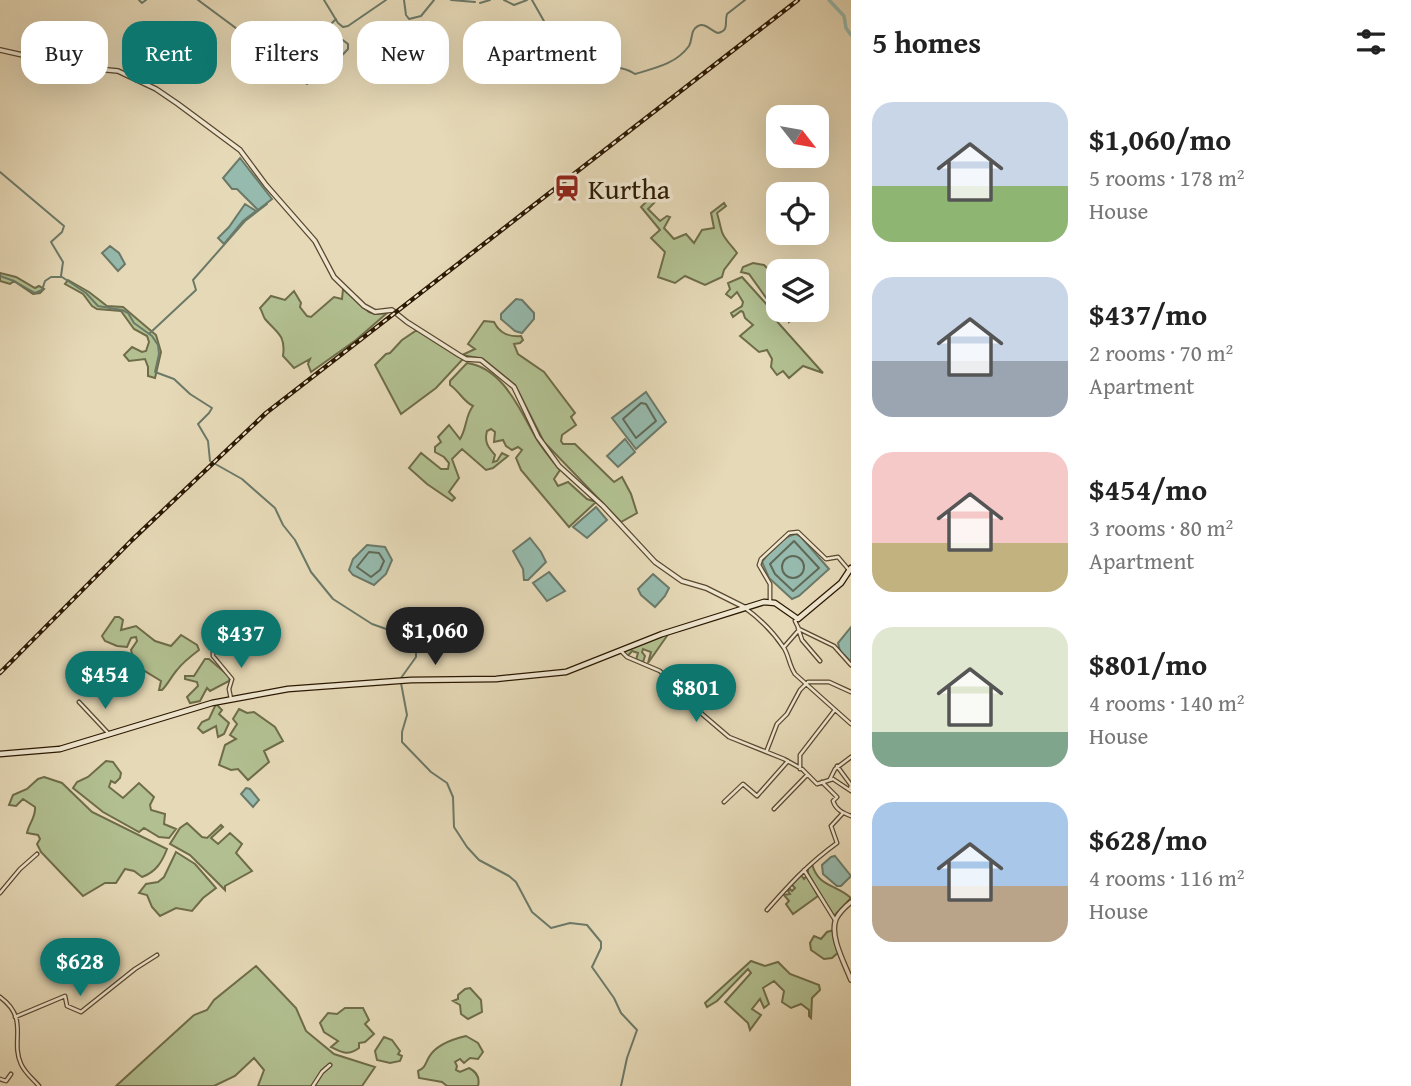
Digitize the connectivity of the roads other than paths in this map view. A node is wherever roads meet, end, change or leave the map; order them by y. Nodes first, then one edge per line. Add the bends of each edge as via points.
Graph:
1 (0, 50) edge
2 (849, 570) edge
3 (851, 578) edge
4 (770, 601) junction
5 (744, 608) junction
6 (798, 619) junction
7 (798, 630) junction
8 (784, 648) junction
9 (621, 651) junction
10 (213, 652) dead end
11 (820, 661) dead end
12 (851, 665) edge
13 (805, 682) junction
14 (851, 692) edge
15 (232, 699) junction
16 (79, 702) dead end
17 (835, 710) junction
18 (851, 724) edge
19 (109, 734) junction
20 (767, 750) junction
21 (0, 754) edge
22 (851, 757) edge
23 (788, 761) junction
24 (837, 766) junction
25 (800, 769) junction
26 (807, 775) junction
27 (830, 779) junction
28 (822, 782) junction
29 (850, 790) edge
30 (724, 802) dead end
31 (774, 810) dead end
32 (843, 813) junction
33 (851, 816) edge
34 (37, 854) dead end
35 (804, 870) junction
36 (0, 893) edge
37 (851, 902) edge
38 (767, 911) dead end
39 (835, 921) junction
40 (157, 955) dead end
41 (851, 980) edge
42 (0, 997) edge
43 (16, 1017) junction
44 (330, 1065) dead end
45 (11, 1074) dead end
46 (0, 1079) edge
47 (39, 1086) edge
48 (313, 1086) edge

1 - 5 street via 126,74 156,89 231,142 309,234 334,277 356,299 375,312 392,310 466,359 481,360 514,387 536,433 559,466 655,562 682,581
2 - 3 street
2 - 4 street via 838,557 826,559 798,532 789,533 759,565 770,584
2 - 6 main road via 841,583
4 - 5 main road
4 - 6 main road
5 - 8 street
5 - 9 main road
6 - 7 street
7 - 8 street
7 - 11 street
7 - 12 street via 834,646
8 - 13 street via 792,670
9 - 15 main road via 566,672 288,689
9 - 20 street via 660,671 729,737
10 - 15 street via 231,676
13 - 14 street via 829,682
13 - 17 street
13 - 20 street via 777,724
15 - 19 main road
16 - 19 street
17 - 18 street
17 - 25 street via 800,755
19 - 21 main road via 60,749
20 - 23 street
22 - 24 street
23 - 25 street
23 - 30 street via 757,796 743,784
24 - 27 street
24 - 29 street
25 - 26 street
26 - 28 street via 817,784
26 - 31 street
27 - 28 street
27 - 29 street
28 - 32 street via 838,797 833,803
32 - 33 street
32 - 35 street via 831,826 836,843
34 - 36 street
35 - 38 street
35 - 39 street
37 - 39 street
39 - 41 street
40 - 43 street via 81,1012 67,1006 65,996
42 - 43 street
43 - 47 street via 20,1061
44 - 48 street
45 - 46 street via 6,1081

